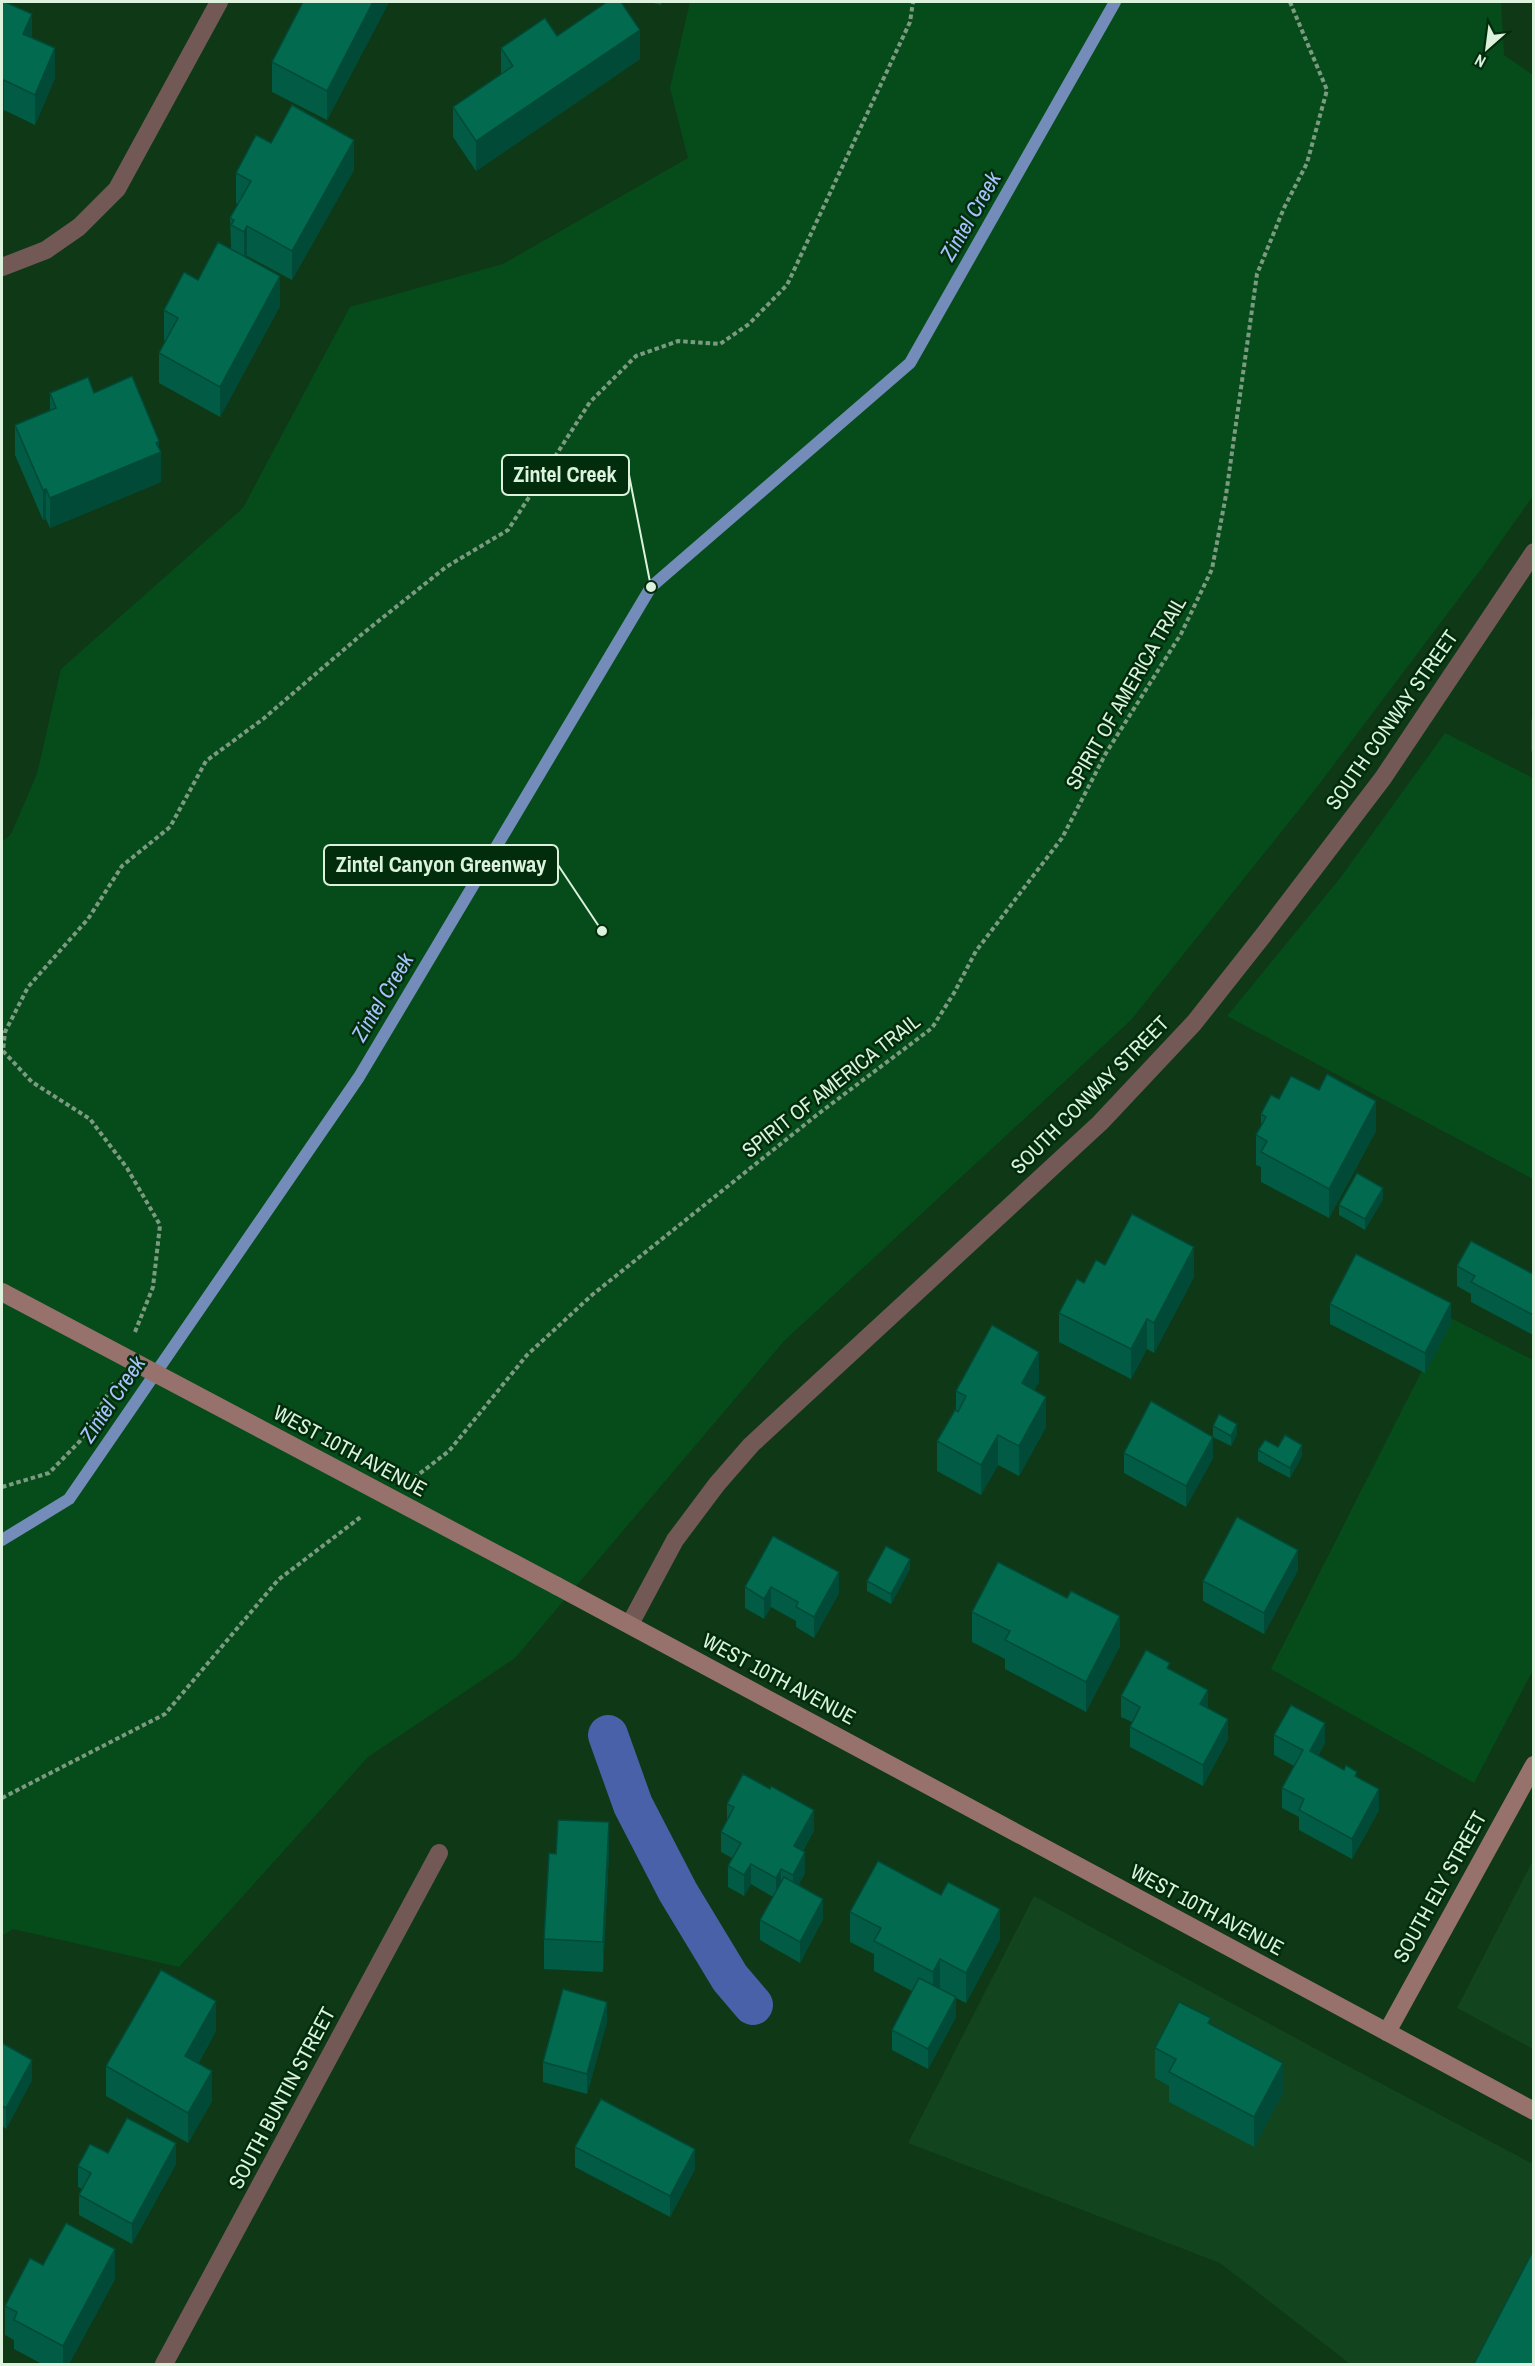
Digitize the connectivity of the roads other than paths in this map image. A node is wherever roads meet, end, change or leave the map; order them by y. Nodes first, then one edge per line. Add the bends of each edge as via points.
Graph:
1 (219, 2) edge
2 (2, 267) edge
3 (1533, 552) edge
4 (2, 1292) edge
5 (630, 1624) junction
6 (1533, 1765) edge
7 (439, 1853) dead end
8 (1387, 2032) junction
9 (1533, 2111) edge
10 (164, 2364) edge

1 - 2 street via 117,189 79,227 46,250
3 - 5 street, SOUTH CONWAY STREET via 1383,778 1194,1023 1100,1123 750,1445 675,1540
4 - 5 main road, WEST 10TH AVENUE, bridge
5 - 8 main road, WEST 10TH AVENUE
6 - 8 main road, SOUTH ELY STREET
7 - 10 street, SOUTH BUNTIN STREET
8 - 9 main road, WEST 10TH AVENUE

